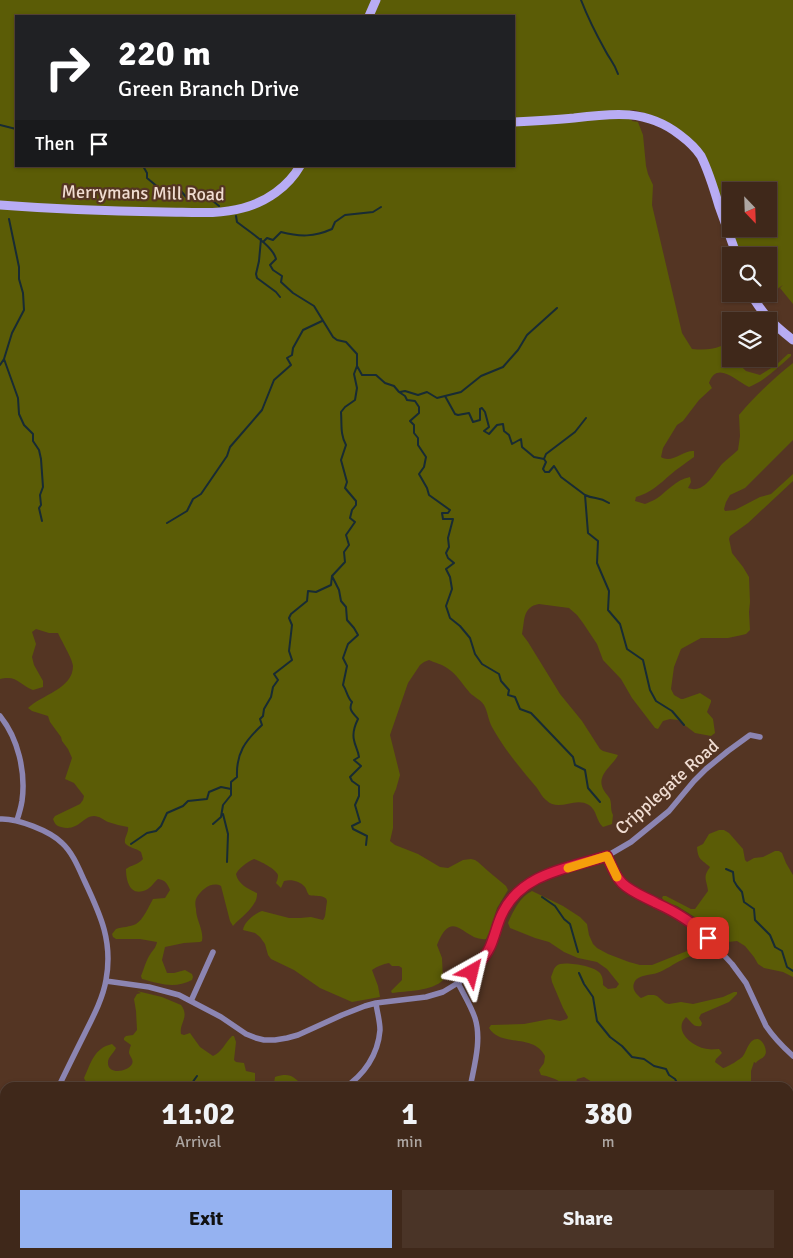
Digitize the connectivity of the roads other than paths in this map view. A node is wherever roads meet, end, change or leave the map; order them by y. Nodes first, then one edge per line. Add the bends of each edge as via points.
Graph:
1 (376, 0) edge
2 (369, 15) edge
3 (515, 122) edge
4 (299, 167) edge
5 (0, 205) edge
6 (734, 247) edge
7 (756, 302) edge
8 (793, 340) edge
9 (0, 716) edge
10 (760, 737) dead end
11 (0, 819) edge
12 (17, 820) junction
13 (607, 856) junction
14 (213, 952) dead end
15 (106, 981) junction
16 (458, 983) junction
17 (191, 1001) junction
18 (376, 1003) junction
19 (793, 1056) edge
20 (61, 1082) edge
21 (351, 1082) edge
22 (471, 1082) edge

1 - 2 street
3 - 6 street via 622,114 652,120 670,128 692,144 702,160
4 - 5 street, Merrymans Mill Road via 289,182 271,196 254,205 226,212 131,212
7 - 8 street via 766,317
9 - 12 street via 13,737 21,767 22,802
10 - 13 street, Cripplegate Road via 750,736 723,755 646,831
11 - 12 street
12 - 15 street via 55,837 72,856 104,927 108,950
13 - 16 street, Cripplegate Road via 537,878 520,889 502,912 485,955
13 - 19 street via 625,886 699,928 743,978 770,1033
14 - 17 street
15 - 17 street, Cripplegate Road via 149,987
15 - 20 street via 93,1018
16 - 18 street, Cripplegate Road via 434,995
16 - 22 street via 478,1030
17 - 18 street, Cripplegate Road via 246,1034 275,1040 298,1035
18 - 21 street via 380,1030 375,1051 364,1070

